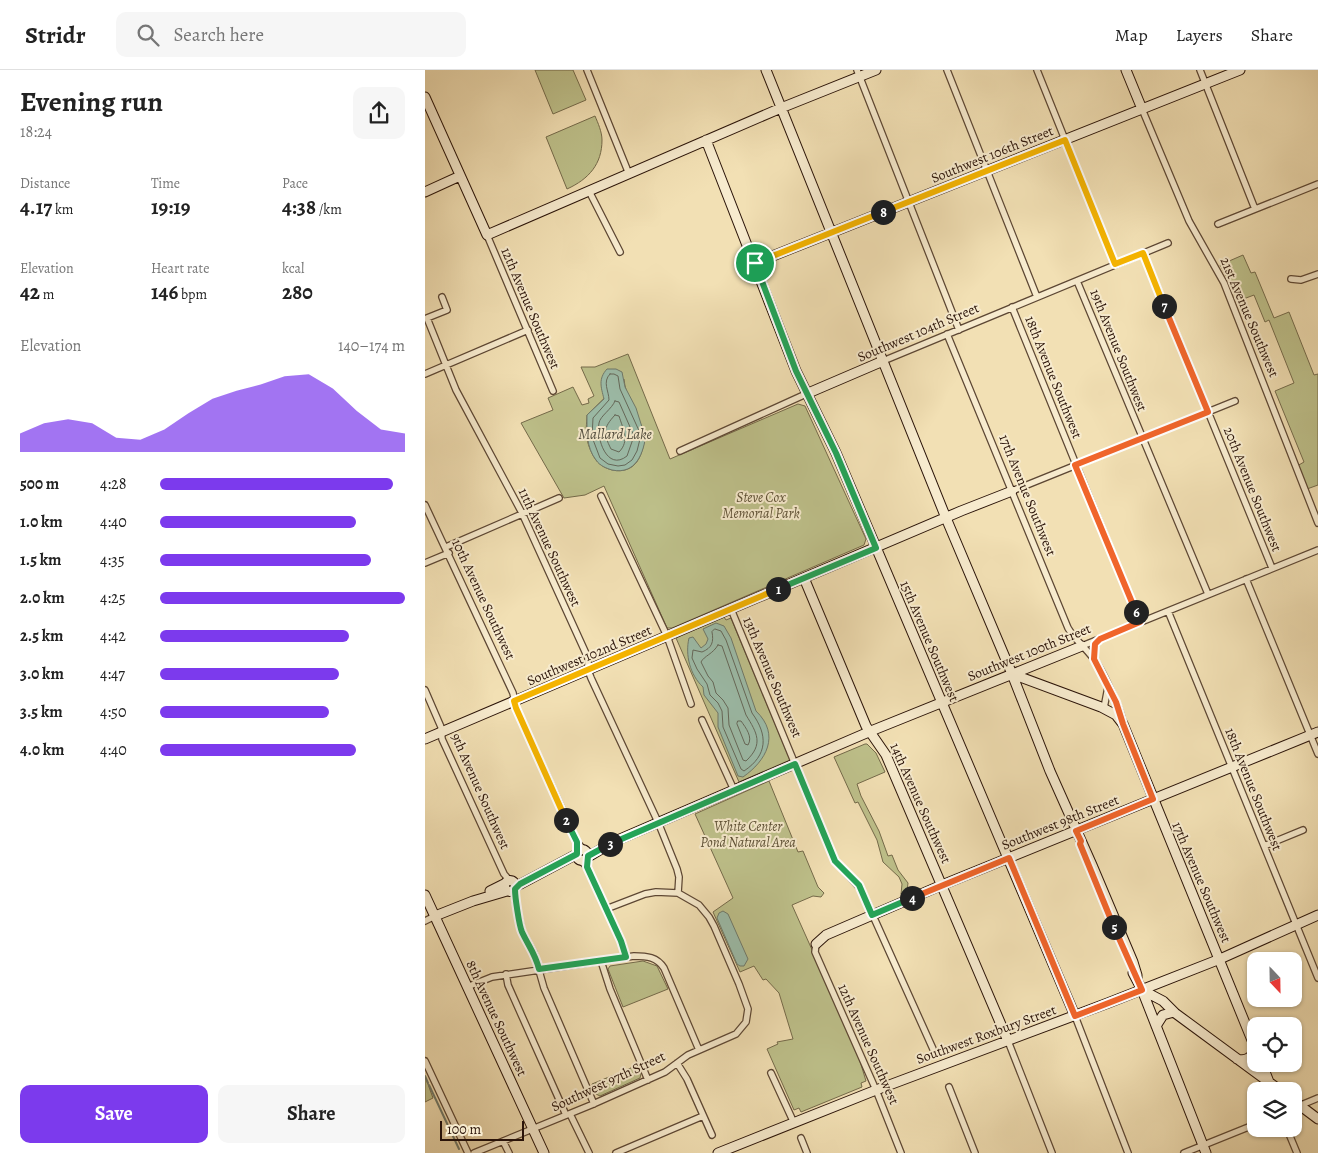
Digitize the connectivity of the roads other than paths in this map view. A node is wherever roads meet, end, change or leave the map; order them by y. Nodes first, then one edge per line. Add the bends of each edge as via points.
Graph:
1 (587, 70) edge
2 (766, 70) edge
3 (876, 70) edge
4 (947, 70) edge
5 (1037, 70) edge
6 (1127, 70) edge
7 (1200, 70) edge
8 (1240, 70) edge
9 (858, 73) edge
10 (1205, 84) junction
11 (425, 97) edge
12 (781, 108) junction
13 (1142, 109) junction
14 (706, 140) junction
15 (1065, 140) junction
16 (987, 170) junction
17 (629, 174) junction
18 (460, 176) junction
19 (1318, 184) edge
20 (589, 191) junction
21 (425, 192) edge
22 (908, 202) junction
23 (1255, 209) junction
24 (1218, 224) dead end
25 (831, 232) junction
26 (487, 235) junction
27 (1168, 243) dead end
28 (620, 252) dead end
29 (1143, 253) junction
30 (755, 263) junction
31 (1115, 264) junction
32 (1318, 274) edge
33 (1291, 279) dead end
34 (1077, 280) junction
35 (442, 297) dead end
36 (1037, 297) junction
37 (1013, 307) junction
38 (528, 330) junction
39 (959, 330) junction
40 (947, 334) junction
41 (883, 361) junction
42 (446, 365) junction
43 (425, 374) edge
44 (553, 391) dead end
45 (806, 394) junction
46 (1235, 401) dead end
47 (1208, 412) junction
48 (1142, 439) junction
49 (680, 451) dead end
50 (1075, 465) junction
51 (1012, 491) junction
52 (601, 496) dead end
53 (559, 498) dead end
54 (425, 505) edge
55 (522, 513) junction
56 (946, 518) junction
57 (1318, 523) edge
58 (446, 547) junction
59 (876, 548) junction
60 (1318, 550) edge
61 (449, 553) junction
62 (425, 563) edge
63 (1272, 568) junction
64 (804, 578) junction
65 (1246, 579) junction
66 (1208, 594) junction
67 (731, 609) junction
68 (1168, 611) junction
69 (1140, 622) junction
70 (667, 636) junction
71 (1100, 639) junction
72 (1082, 646) junction
73 (1094, 659) junction
74 (588, 670) junction
75 (1013, 674) junction
76 (1109, 687) junction
77 (425, 690) edge
78 (514, 701) junction
79 (942, 703) junction
80 (691, 704) dead end
81 (1105, 708) junction
82 (702, 720) dead end
83 (1123, 724) junction
84 (441, 732) junction
85 (871, 732) junction
86 (1314, 734) edge
87 (425, 739) edge
88 (1318, 754) edge
89 (795, 764) junction
90 (1231, 767) junction
91 (734, 790) junction
92 (1153, 799) junction
93 (658, 822) junction
94 (1303, 830) dead end
95 (1076, 831) junction
96 (1264, 846) junction
97 (582, 855) junction
98 (1009, 858) junction
99 (509, 885) junction
100 (942, 885) junction
101 (678, 894) junction
102 (425, 895) edge
103 (606, 909) junction
104 (872, 915) junction
105 (1318, 915) edge
106 (435, 916) junction
107 (425, 921) edge
108 (1297, 924) junction
109 (815, 944) joint
110 (626, 957) junction
111 (1220, 959) junction
112 (601, 961) junction
113 (539, 969) junction
114 (506, 974) junction
115 (1318, 978) edge
116 (1164, 981) junction
117 (467, 987) junction
118 (1142, 990) junction
119 (1163, 1001) junction
120 (1174, 1012) junction
121 (1075, 1016) junction
122 (1156, 1026) junction
123 (1247, 1026) edge
124 (1008, 1041) junction
125 (933, 1049) dead end
126 (699, 1050) junction
127 (1237, 1059) junction
128 (1247, 1059) edge
129 (425, 1061) edge
130 (677, 1063) junction
131 (1265, 1072) edge
132 (771, 1073) dead end
133 (648, 1080) junction
134 (1269, 1082) joint
135 (949, 1087) dead end
136 (877, 1090) junction
137 (1318, 1098) edge
138 (1302, 1103) edge
139 (594, 1104) junction
140 (1302, 1109) edge
141 (568, 1114) junction
142 (703, 1116) junction
143 (1318, 1119) edge
144 (794, 1123) junction
145 (1247, 1128) edge
146 (533, 1129) junction
147 (712, 1135) dead end
148 (1290, 1137) edge
149 (801, 1138) dead end
150 (503, 1141) junction
151 (1205, 1149) edge
152 (468, 1153) edge
153 (474, 1153) edge
154 (509, 1153) edge
155 (544, 1153) edge
156 (589, 1153) edge
157 (616, 1153) edge
158 (717, 1153) edge
159 (807, 1153) edge
160 (901, 1153) edge
161 (975, 1153) edge
162 (1052, 1153) edge
163 (1128, 1153) edge
164 (1183, 1153) edge
165 (1297, 1153) edge

1 - 17 street
2 - 12 street
3 - 9 street
4 - 16 street, 18th Avenue Southwest
5 - 15 street
6 - 13 street, 21st Avenue Southwest
7 - 10 street
8 - 10 street, Southwest 106th Street
9 - 12 street
9 - 22 street
10 - 13 street, Southwest 106th Street
10 - 23 street
11 - 18 street
12 - 14 street
12 - 25 street
13 - 15 street, Southwest 106th Street
13 - 57 street, 21st Avenue Southwest via 1189,221 1224,283
14 - 17 street
14 - 30 street, 15th Avenue Southwest
15 - 16 street, Southwest 106th Street
15 - 31 street
16 - 22 street, Southwest 106th Street
16 - 36 street, 18th Avenue Southwest
17 - 20 street
18 - 21 street
18 - 26 street
19 - 23 street
20 - 26 street
20 - 28 street
22 - 25 street, Southwest 106th Street
22 - 39 street
23 - 24 street
25 - 30 street, Southwest 106th Street
25 - 41 street
26 - 38 street, 12th Avenue Southwest
27 - 29 street, Southwest 104th Street
29 - 31 street, Southwest 104th Street
29 - 47 street, 20th Avenue Southwest
30 - 45 street, 15th Avenue Southwest
31 - 34 street, Southwest 104th Street
32 - 33 street via 1301,280
34 - 36 street, Southwest 104th Street
34 - 48 street, 19th Avenue Southwest
35 - 42 street, 11th Avenue Southwest via 447,310 427,318
36 - 37 street, Southwest 104th Street
37 - 39 street, Southwest 104th Street
37 - 50 street, 18th Avenue Southwest
38 - 42 street
38 - 44 street, 12th Avenue Southwest
39 - 40 street, Southwest 104th Street
40 - 41 street, Southwest 104th Street
40 - 51 street, 17th Avenue Southwest
41 - 45 street, Southwest 104th Street
41 - 56 street
42 - 43 street
42 - 55 street, 11th Avenue Southwest via 456,390
45 - 49 street, Southwest 104th Street
45 - 59 street, 15th Avenue Southwest via 836,453
46 - 47 street, Southwest 102nd Street
47 - 48 street, Southwest 102nd Street
47 - 63 street, 20th Avenue Southwest
48 - 50 street, Southwest 102nd Street
48 - 66 street, 19th Avenue Southwest
50 - 51 street, Southwest 102nd Street
50 - 69 street, 18th Avenue Southwest
51 - 56 street, Southwest 102nd Street
51 - 72 street, 17th Avenue Southwest via 1068,628
52 - 70 street
53 - 55 street
54 - 58 street, 10th Avenue Southwest
55 - 58 street
55 - 74 street, 11th Avenue Southwest via 588,658
56 - 59 street, Southwest 102nd Street
56 - 75 street
58 - 61 street, 10th Avenue Southwest
59 - 64 street, Southwest 102nd Street
59 - 79 street, 15th Avenue Southwest
60 - 63 street, Southwest 100th Street
61 - 62 street
61 - 78 street, 10th Avenue Southwest
63 - 65 street, Southwest 100th Street
64 - 67 street, Southwest 102nd Street
64 - 85 street, 14th Avenue Southwest
65 - 66 street, Southwest 100th Street
65 - 86 street
66 - 68 street, Southwest 100th Street
67 - 70 street, Southwest 102nd Street
67 - 89 street, 13th Avenue Southwest
68 - 69 street, Southwest 100th Street
68 - 90 street, 18th Avenue Southwest
69 - 71 street, Southwest 100th Street
70 - 74 street, Southwest 102nd Street
70 - 80 street
71 - 72 street, Southwest 100th Street
71 - 73 street via 1095,644
72 - 73 street, 17th Avenue Southwest
72 - 75 street, Southwest 100th Street
73 - 76 street, 17th Avenue Southwest
74 - 78 street, Southwest 102nd Street
74 - 93 street, 11th Avenue Southwest
75 - 79 street, Southwest 100th Street
75 - 81 street, 17th Avenue Southwest
75 - 95 street
76 - 81 street
76 - 83 street, 17th Avenue Southwest
77 - 84 street, 9th Avenue Southwest
78 - 84 street, Southwest 102nd Street
78 - 97 street, 10th Avenue Southwest
79 - 85 street, Southwest 100th Street
79 - 98 street, 15th Avenue Southwest
81 - 83 street, 17th Avenue Southwest
82 - 91 street
83 - 92 street, 17th Avenue Southwest
84 - 87 street, Southwest 102nd Street
84 - 99 street, 9th Avenue Southwest
85 - 89 street, Southwest 100th Street
85 - 100 street, 14th Avenue Southwest via 886,755
86 - 88 street
86 - 90 street, Southwest 98th Street
89 - 91 street, Southwest 100th Street
89 - 104 street, 13th Avenue Southwest via 835,861 859,885
90 - 92 street, Southwest 98th Street
90 - 96 street, 18th Avenue Southwest
91 - 93 street, Southwest 100th Street
92 - 95 street, Southwest 98th Street
92 - 111 street, 17th Avenue Southwest
93 - 97 street, Southwest 100th Street
93 - 101 street, 11th Avenue Southwest via 677,869
94 - 96 street
95 - 98 street, Southwest 98th Street
95 - 118 street
96 - 108 street, 18th Avenue Southwest
97 - 99 street, Southwest 100th Street
97 - 103 street, 10th Avenue Southwest
98 - 100 street, Southwest 98th Street
98 - 121 street, 15th Avenue Southwest
99 - 106 street, Southwest 100th Street
99 - 113 street, 9th Avenue Southwest via 522,932
100 - 104 street, Southwest 98th Street
100 - 124 street, 14th Avenue Southwest
101 - 103 street via 645,894
101 - 126 street, Southwest 97th Street via 699,905 709,917 747,1004 748,1014 741,1030
102 - 106 street, 8th Avenue Southwest
103 - 110 street, 10th Avenue Southwest
104 - 109 street, Southwest 98th Street via 826,935
104 - 125 street, 13th Avenue Southwest
105 - 108 street, Southwest Roxbury Street
106 - 107 street, Southwest 100th Street
106 - 117 street, 8th Avenue Southwest
108 - 111 street, Southwest Roxbury Street
108 - 115 street, 18th Avenue Southwest
109 - 136 street, 12th Avenue Southwest via 815,952
110 - 112 street
110 - 126 street via 649,957 661,963
111 - 116 street, Southwest Roxbury Street
111 - 123 street, 17th Avenue Southwest
112 - 113 street
112 - 133 street
113 - 114 street
113 - 139 street, 9th Avenue Southwest via 544,988
114 - 117 street
114 - 141 street
116 - 118 street, Southwest Roxbury Street
116 - 119 street
117 - 146 street, 8th Avenue Southwest
118 - 119 street
118 - 121 street, Southwest Roxbury Street
118 - 122 street
119 - 120 street
120 - 122 street via 1163,1015
120 - 127 street
121 - 124 street, Southwest Roxbury Street
121 - 163 street, 15th Avenue Southwest
122 - 151 street
124 - 136 street, Southwest Roxbury Street
124 - 162 street, 14th Avenue Southwest
126 - 130 street, Southwest 97th Street
127 - 128 street
127 - 134 street
129 - 152 street
130 - 133 street, Southwest 97th Street
130 - 142 street
131 - 134 street
132 - 144 street
133 - 139 street, Southwest 97th Street
135 - 161 street
136 - 144 street, Southwest Roxbury Street
136 - 160 street, 12th Avenue Southwest
137 - 138 street
139 - 141 street, Southwest 97th Street
140 - 143 street
141 - 146 street, Southwest 97th Street
141 - 156 street
142 - 147 street
142 - 157 street
144 - 158 street, Southwest Roxbury Street
145 - 151 street
146 - 150 street, Southwest 97th Street
146 - 155 street, 8th Avenue Southwest
148 - 165 street
149 - 159 street
150 - 153 street, Southwest 97th Street
150 - 154 street
151 - 164 street

